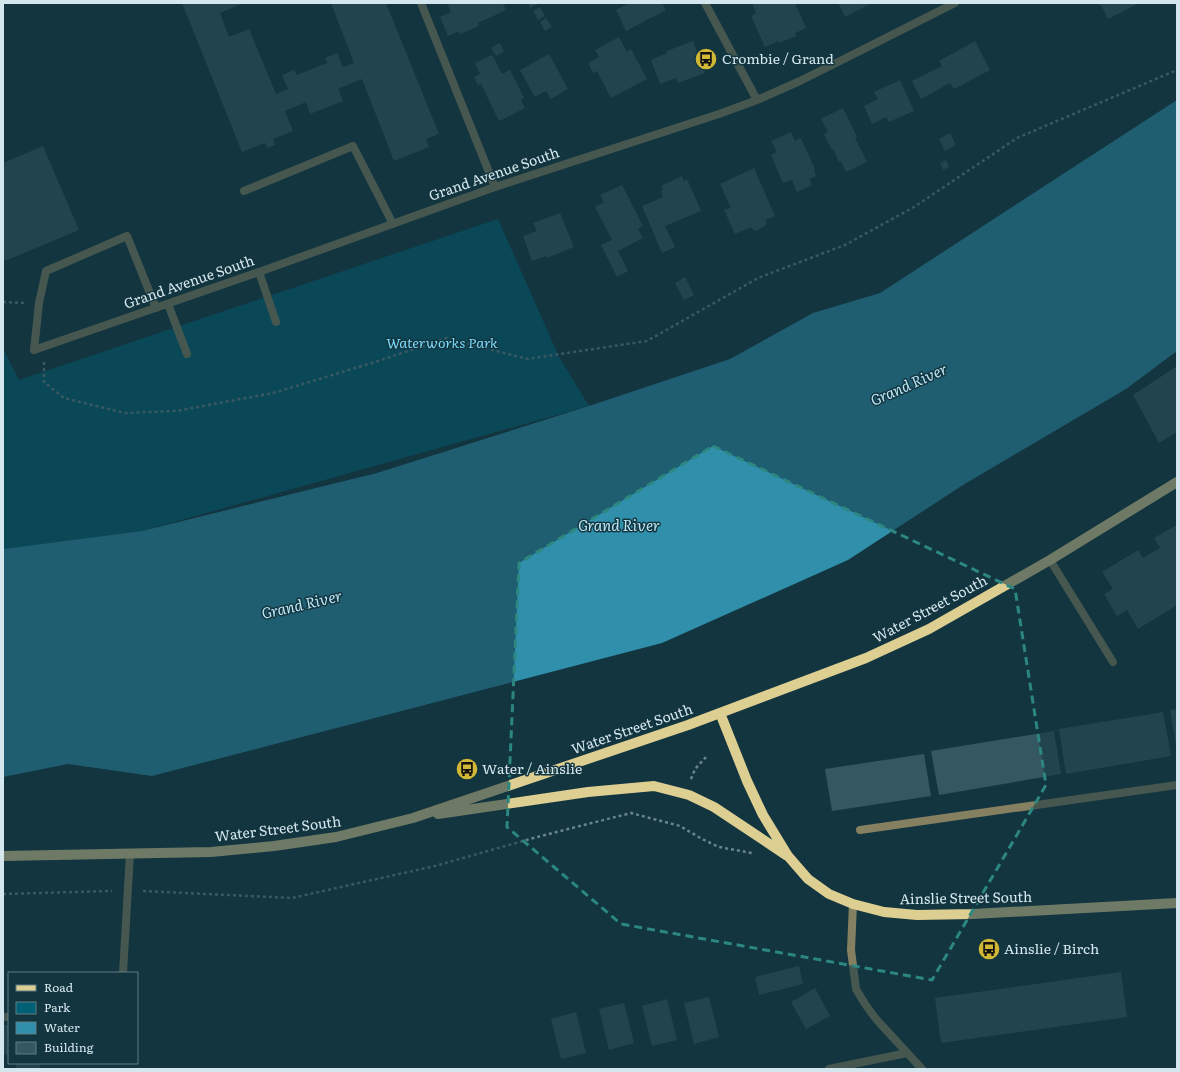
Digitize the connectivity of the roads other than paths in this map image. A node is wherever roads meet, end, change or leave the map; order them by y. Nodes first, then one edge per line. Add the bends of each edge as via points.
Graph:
1 (421, 3) edge
2 (705, 3) edge
3 (955, 3) edge
4 (757, 100) junction
5 (495, 187) junction
6 (244, 191) dead end
7 (393, 224) junction
8 (259, 272) junction
9 (168, 304) junction
10 (156, 308) junction
11 (276, 322) dead end
12 (187, 354) dead end
13 (1177, 482) edge
14 (1050, 560) junction
15 (1113, 662) dead end
16 (720, 713) junction
17 (1177, 784) edge
18 (413, 818) junction
19 (860, 830) dead end
20 (130, 853) junction
21 (3, 856) edge
22 (788, 856) junction
23 (1177, 903) edge
24 (854, 904) junction
25 (124, 972) edge
26 (907, 1053) junction
27 (829, 1069) edge
28 (922, 1069) edge

1 - 5 street
2 - 4 street
3 - 4 street, Grand Avenue South
4 - 5 street, Grand Avenue South
5 - 7 street, Grand Avenue South
6 - 7 street via 353,146
7 - 8 street, Grand Avenue South
8 - 9 street, Grand Avenue South
8 - 11 street
9 - 10 street, Grand Avenue South
9 - 12 street
10 - 10 street, Grand Avenue South via 127,236 46,271 39,303 34,350
13 - 14 main road, Water Street South
14 - 15 street
14 - 16 main road, Water Street South via 929,629 866,658
16 - 18 main road, Water Street South
16 - 22 main road, Ainslie Street South via 747,780
17 - 19 street
18 - 20 main road, Water Street South via 336,837 274,846 210,852
18 - 22 main road via 588,792 654,786 689,795 714,807
20 - 21 main road, Water Street South
20 - 25 street
22 - 24 main road, Ainslie Street South via 808,879 829,894
23 - 24 main road, Ainslie Street South via 925,915 884,912
24 - 26 street via 851,950 856,989 876,1019
26 - 27 street
26 - 28 street

